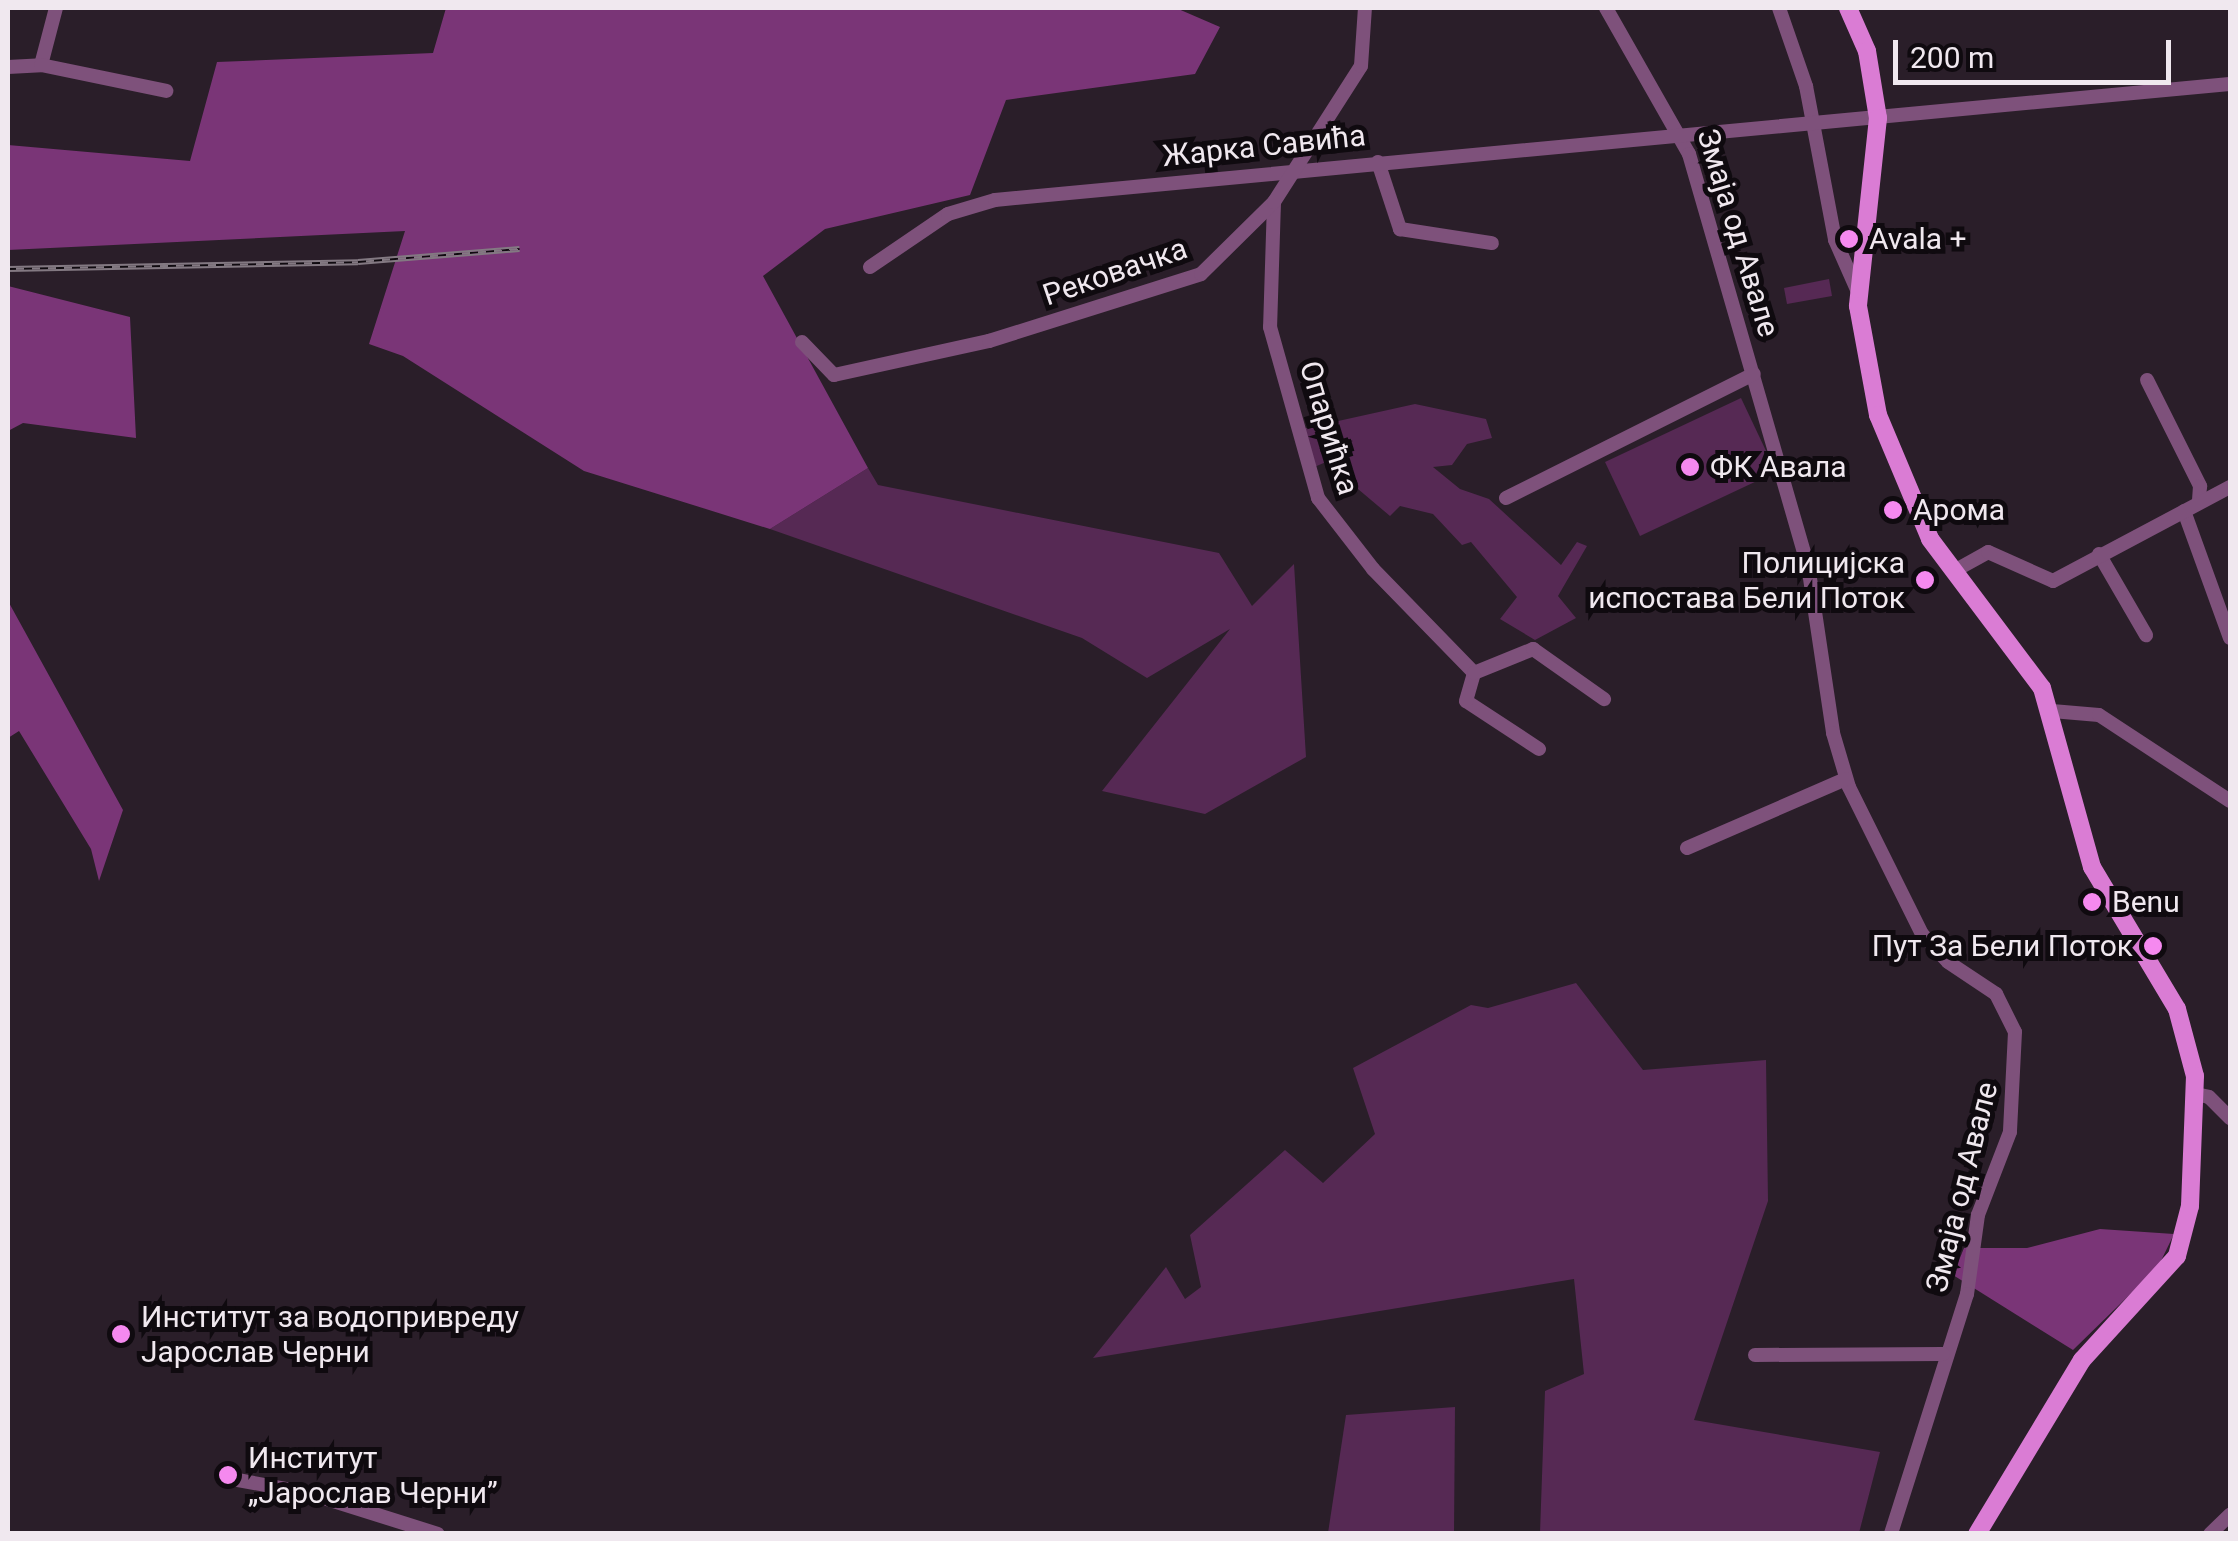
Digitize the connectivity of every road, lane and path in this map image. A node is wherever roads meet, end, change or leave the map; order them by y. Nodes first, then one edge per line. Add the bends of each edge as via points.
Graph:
1 (56, 8) edge
2 (1364, 8) edge
3 (1606, 8) edge
4 (1779, 8) edge
5 (1848, 8) edge
6 (41, 65) junction
7 (8, 68) edge
8 (2230, 84) edge
9 (166, 91) dead end
10 (1878, 114) junction
11 (1813, 122) junction
12 (1682, 134) junction
13 (1378, 162) junction
14 (1291, 173) junction
15 (1274, 202) junction
16 (1492, 243) dead end
17 (870, 267) dead end
18 (1858, 292) junction
19 (802, 342) dead end
20 (1754, 374) junction
21 (2147, 380) dead end
22 (2230, 486) edge
23 (1506, 498) dead end
24 (2199, 501) junction
25 (2184, 511) junction
26 (2099, 554) junction
27 (1954, 571) junction
28 (2228, 633) edge
29 (2146, 635) dead end
30 (1474, 673) junction
31 (1604, 699) dead end
32 (2052, 711) junction
33 (1540, 748) dead end
34 (1846, 779) junction
35 (2230, 800) edge
36 (1687, 848) dead end
37 (2196, 1094) junction
38 (2230, 1118) edge
39 (1944, 1354) junction
40 (1755, 1355) dead end
41 (227, 1478) dead end
42 (2230, 1514) edge
43 (400, 1521) junction
44 (389, 1534) edge
45 (438, 1534) edge
46 (1890, 1534) edge
47 (1977, 1534) edge
48 (2210, 1534) edge

1 - 6 street
2 - 14 street, Рековачка via 1361,66
3 - 12 street, Змаја од Авале via 1632,61
4 - 11 street
5 - 10 main road via 1867,51
6 - 7 street
6 - 9 street
8 - 10 street, Жарка Савића
10 - 11 street, Жарка Савића
10 - 18 main road
11 - 12 street, Жарка Савића
11 - 18 street via 1835,240
12 - 13 street, Жарка Савића
12 - 20 street, Змаја од Авале
13 - 14 street, Жарка Савића
13 - 16 street via 1400,229
14 - 15 street, Рековачка
14 - 17 street, Жарка Савића via 963,207
15 - 19 street, Рековачка via 1212,267 1136,298 961,348 834,374
15 - 30 street, Опарићка via 1270,327 1323,509
18 - 27 main road via 1881,426 1919,518
20 - 23 street, Змаја од Авале
20 - 34 street, Змаја од Авале via 1818,605
21 - 24 street via 2200,486
22 - 24 street
24 - 25 street
25 - 26 street
25 - 28 street
26 - 27 street via 2050,582 1988,552
26 - 29 street
27 - 32 main road via 2026,660
30 - 31 street via 1533,650
30 - 33 street via 1466,701
32 - 35 street via 2099,715
32 - 37 main road via 2092,868 2177,1009 2190,1041
34 - 36 street
34 - 39 street, Змаја од Авале via 1922,934 1948,962 1996,994 2016,1032 2010,1132 1978,1216 1967,1294
37 - 38 street via 2209,1097
37 - 47 main road via 2190,1206 2177,1256 2082,1360
39 - 40 street
39 - 46 street, Змаја од Авале
41 - 43 street
42 - 48 street
43 - 44 street
43 - 45 street

